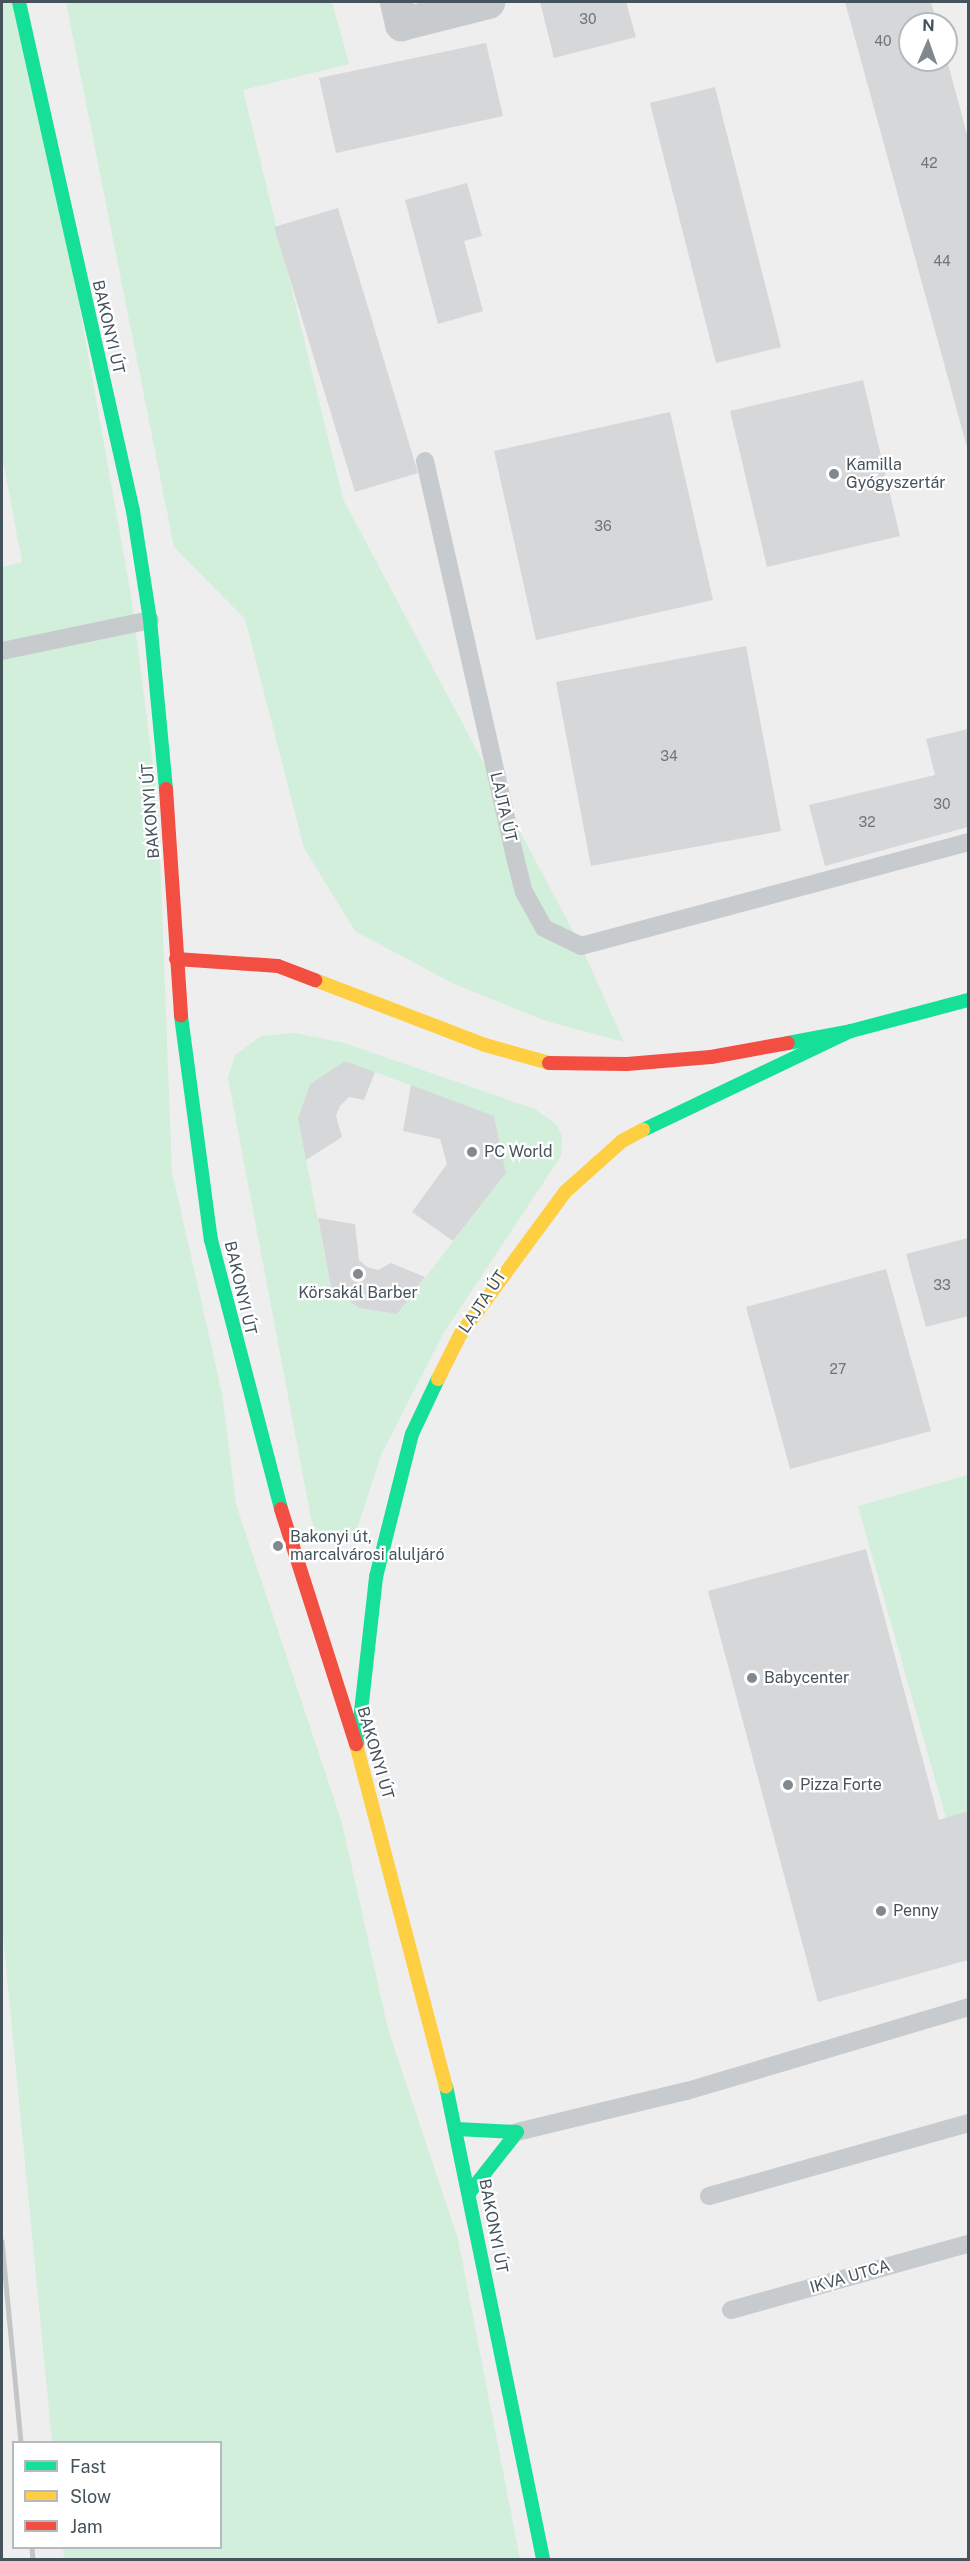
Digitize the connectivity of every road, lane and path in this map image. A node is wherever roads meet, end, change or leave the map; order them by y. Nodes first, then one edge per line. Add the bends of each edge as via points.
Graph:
1 (20, 2) edge
2 (396, 2) edge
3 (488, 2) edge
4 (425, 461) dead end
5 (150, 620) junction
6 (2, 651) edge
7 (969, 842) edge
8 (176, 959) junction
9 (969, 1000) edge
10 (851, 1031) junction
11 (357, 1747) junction
12 (969, 2007) edge
13 (969, 2123) edge
14 (457, 2129) junction
15 (517, 2132) junction
16 (470, 2192) junction
17 (709, 2196) dead end
18 (969, 2244) edge
19 (731, 2310) dead end
20 (543, 2559) edge

1 - 5 main road, BAKONYI ÚT via 133,511
2 - 3 street via 401,24
4 - 7 lane, LAJTA ÚT via 515,857 524,892 544,928 581,946
5 - 6 lane
5 - 8 main road, BAKONYI ÚT via 165,773
8 - 10 main road, LAJTA ÚT via 278,966 485,1046 550,1063 627,1064 711,1057
8 - 11 main road, BAKONYI ÚT via 211,1240 275,1492
9 - 10 main road, LAJTA ÚT
10 - 11 main road, LAJTA ÚT via 710,1095 622,1141 565,1192 460,1335 412,1434 376,1577
11 - 14 main road, BAKONYI ÚT
12 - 15 lane via 687,2091
13 - 17 lane
14 - 15 main road
14 - 16 main road, BAKONYI ÚT
15 - 16 main road
16 - 20 main road, BAKONYI ÚT
18 - 19 lane, IKVA UTCA

